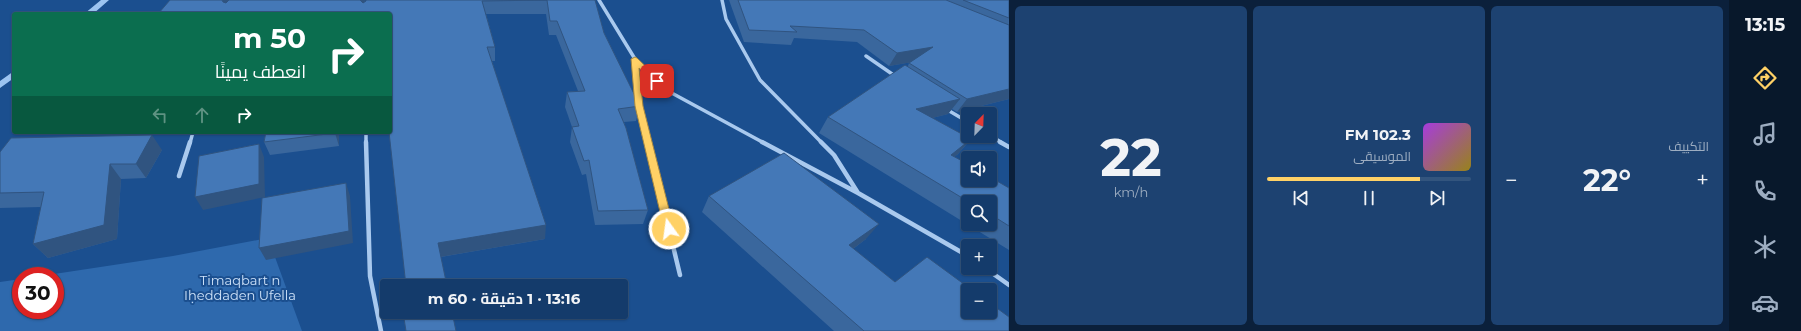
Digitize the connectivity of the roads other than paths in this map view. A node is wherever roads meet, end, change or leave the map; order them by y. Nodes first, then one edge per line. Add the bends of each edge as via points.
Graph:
1 (599, 0) edge
2 (722, 0) edge
3 (866, 56) dead end
4 (635, 59) junction
5 (899, 78) edge
6 (939, 105) edge
7 (961, 118) edge
8 (192, 134) edge
9 (366, 134) edge
10 (997, 140) edge
11 (1009, 147) edge
12 (179, 176) dead end
13 (858, 193) junction
14 (961, 252) edge
15 (680, 275) dead end
16 (995, 275) edge
17 (1009, 285) edge
18 (381, 331) edge

1 - 4 street
2 - 13 street via 726,19 760,80 834,155
3 - 5 street
4 - 13 street via 668,91
4 - 15 street via 639,106
6 - 7 street
8 - 12 street
9 - 18 street via 370,276
10 - 11 street
13 - 14 street
16 - 17 street

